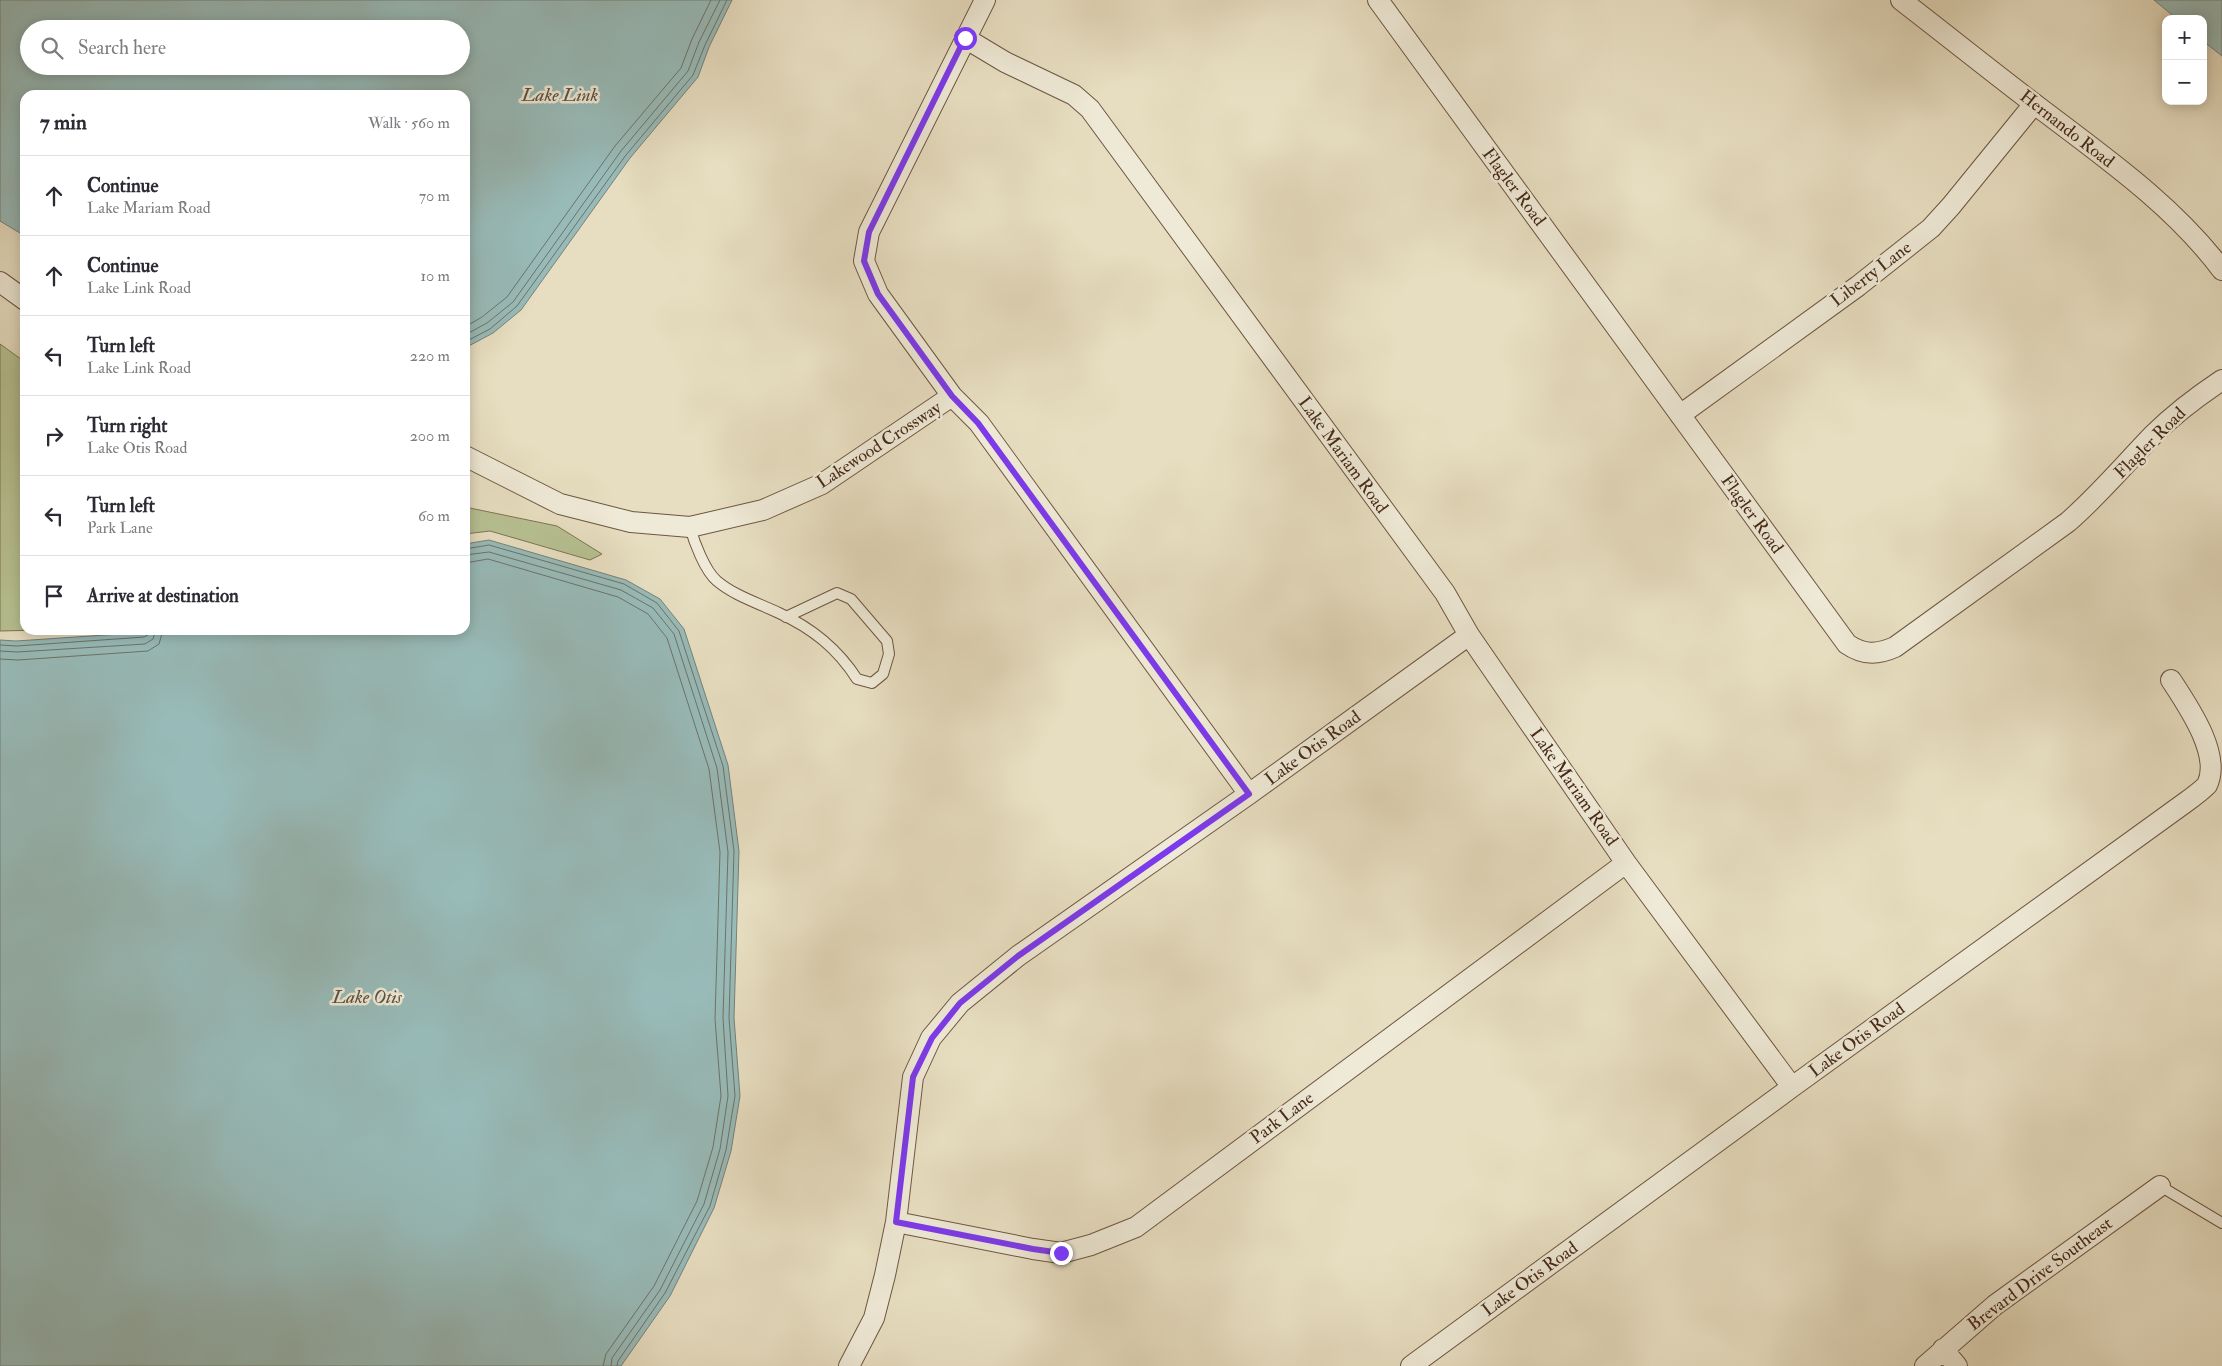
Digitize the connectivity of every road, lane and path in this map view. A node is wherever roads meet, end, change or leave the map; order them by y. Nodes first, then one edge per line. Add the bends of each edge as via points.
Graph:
1 (985, 0) edge
2 (1378, 0) edge
3 (1901, 0) edge
4 (965, 38) junction
5 (2034, 104) junction
6 (2222, 270) edge
7 (0, 282) edge
8 (20, 296) edge
9 (2222, 380) edge
10 (952, 396) junction
11 (1680, 415) junction
12 (470, 459) edge
13 (690, 527) junction
14 (786, 616) junction
15 (1468, 635) junction
16 (2171, 680) dead end
17 (1249, 794) junction
18 (1626, 863) junction
19 (1792, 1087) junction
20 (2160, 1186) joint
21 (896, 1222) junction
22 (2222, 1223) edge
23 (1943, 1349) junction
24 (849, 1366) edge
25 (1411, 1366) edge
26 (1925, 1366) edge
27 (1956, 1366) edge

1 - 4 street
2 - 11 street, Flagler Road
3 - 5 street, Hernando Road
4 - 10 street via 869,232 864,261 878,294
4 - 15 street, Lake Mariam Road via 1005,62 1074,95 1090,109 1445,594
5 - 6 street, Hernando Road via 2155,199
5 - 11 street, Liberty Lane via 1931,228 1858,286
7 - 8 street
9 - 11 street, Flagler Road via 2154,434 2068,522 1895,647 1881,653 1860,652 1847,644
10 - 13 street, Lakewood Crossway via 822,484 762,510
10 - 17 street via 978,423
12 - 13 street, Lakewood Crossway via 560,504 631,522
13 - 14 lane via 695,546 716,580 744,598
14 - 14 lane via 826,640 846,661 856,678 872,684 883,674 889,654 887,641 851,598 837,593
15 - 17 street, Lake Otis Road
15 - 18 street, Lake Mariam Road
16 - 19 street, Lake Otis Road via 2210,738 2215,751 2216,769 2208,784
17 - 21 street, Lake Otis Road via 1018,956 960,1003 932,1038 913,1077
18 - 19 street, Lake Mariam Road
18 - 21 street, Park Lane via 1136,1227 1061,1253
19 - 25 street, Lake Otis Road
20 - 22 lane
20 - 23 street, Brevard Drive Southeast via 1995,1305
21 - 24 street, Lake Otis Road via 874,1318
23 - 26 street, Brevard Drive Southeast
23 - 27 street

